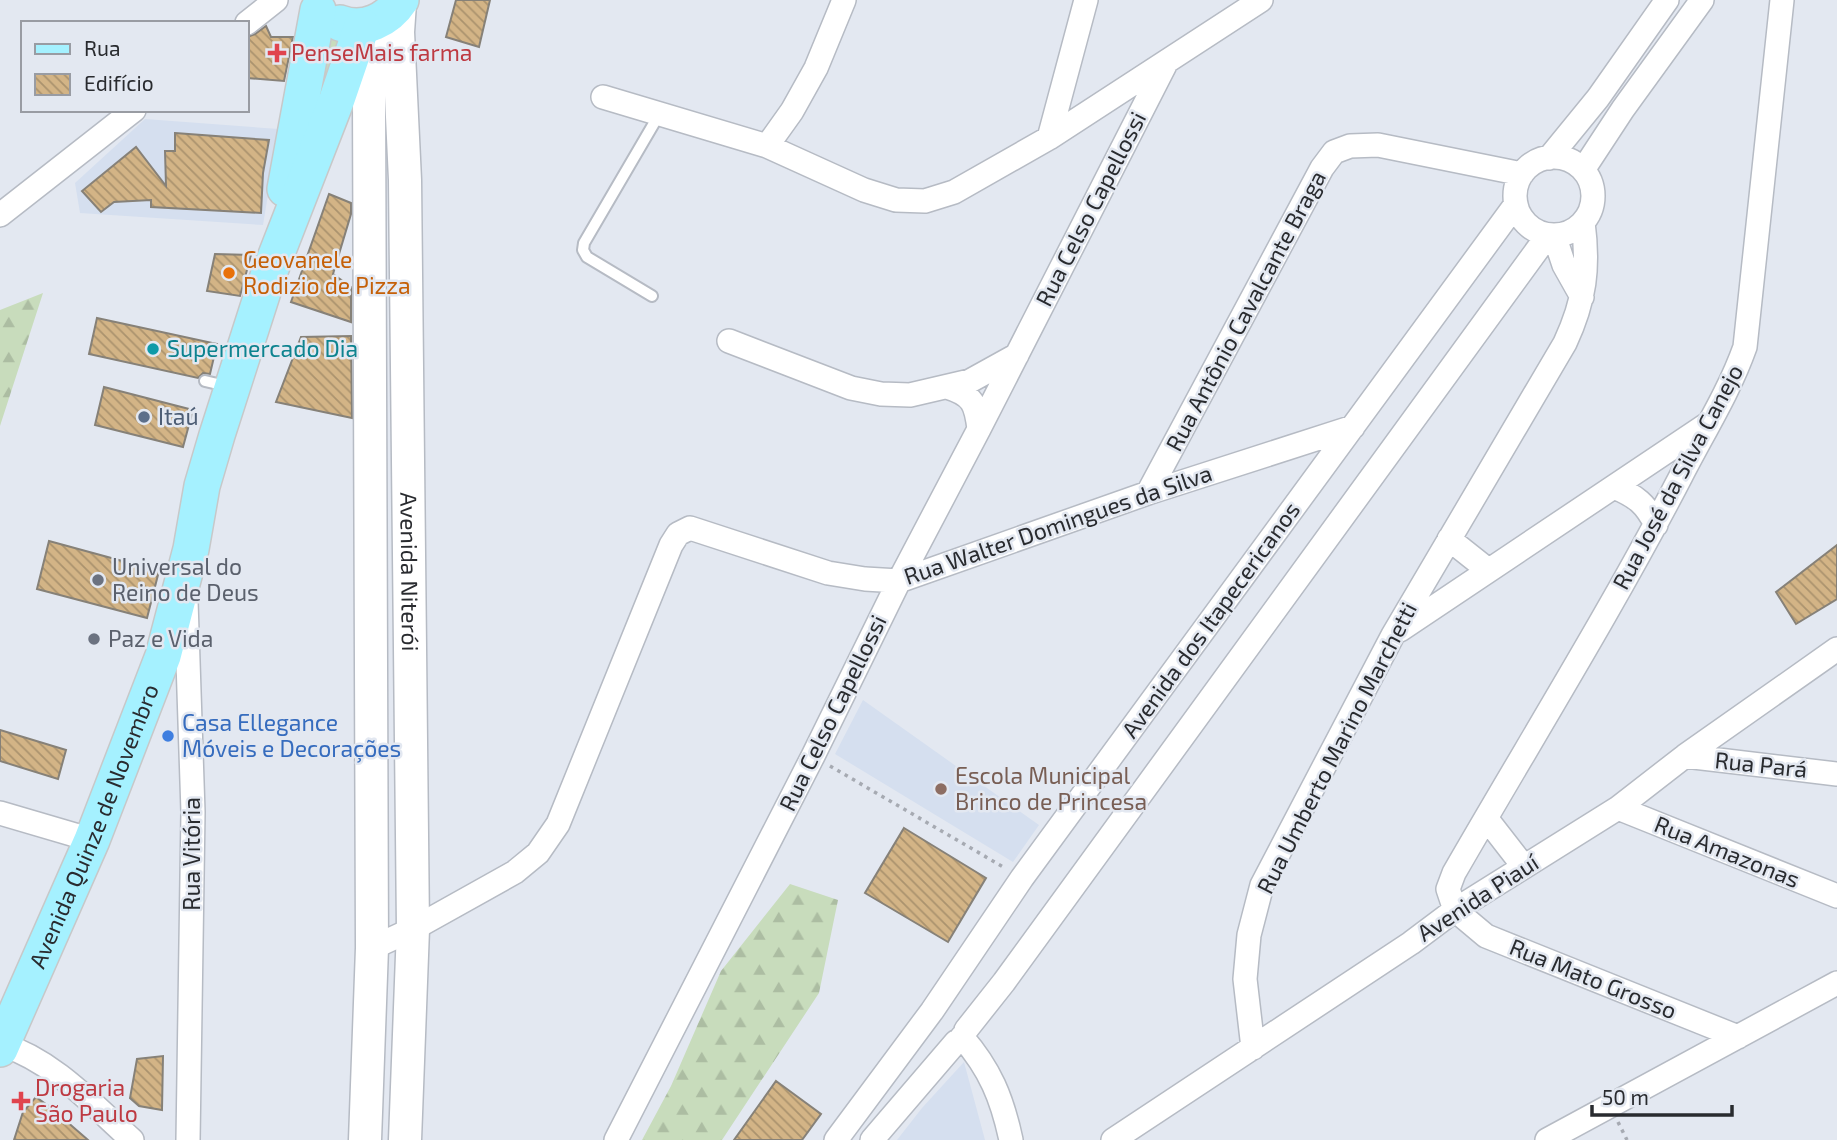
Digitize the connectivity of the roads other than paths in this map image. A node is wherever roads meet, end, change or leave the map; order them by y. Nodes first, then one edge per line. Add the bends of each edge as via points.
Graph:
1 (276, 0) edge
2 (844, 0) edge
3 (1086, 0) edge
4 (1261, 0) edge
5 (1667, 0) edge
6 (1702, 0) edge
7 (1782, 0) edge
8 (314, 5) edge
9 (385, 13) edge
10 (248, 22) edge
11 (1166, 63) junction
12 (603, 97) dead end
13 (131, 112) edge
14 (660, 113) junction
15 (1049, 138) junction
16 (767, 146) junction
17 (1549, 158) junction
18 (1583, 170) junction
19 (1522, 174) junction
20 (370, 177) junction
21 (405, 180) junction
22 (1516, 204) junction
23 (0, 215) edge
24 (1583, 222) junction
25 (1551, 235) junction
26 (268, 276) junction
27 (652, 296) dead end
28 (1582, 297) junction
29 (729, 341) dead end
30 (1017, 355) junction
31 (947, 387) junction
32 (1708, 423) junction
33 (1353, 427) junction
34 (979, 429) junction
35 (1615, 487) junction
36 (1147, 493) junction
37 (1656, 525) junction
38 (1449, 539) junction
39 (185, 568) junction
40 (1488, 570) junction
41 (899, 581) junction
42 (1393, 635) junction
43 (1837, 649) edge
44 (1685, 756) junction
45 (1837, 774) edge
46 (1618, 808) junction
47 (0, 813) edge
48 (1486, 818) junction
49 (92, 840) junction
50 (1524, 867) junction
51 (1837, 896) edge
52 (1455, 910) junction
53 (413, 929) junction
54 (372, 947) junction
55 (1837, 983) edge
56 (932, 1011) junction
57 (961, 1036) junction
58 (1738, 1037) junction
59 (1, 1045) edge
60 (1253, 1048) junction
61 (132, 1140) edge
62 (188, 1140) edge
63 (365, 1140) edge
64 (405, 1140) edge
65 (616, 1140) edge
66 (836, 1140) edge
67 (872, 1140) edge
68 (1011, 1140) edge
69 (1113, 1140) edge
70 (1547, 1140) edge

1 - 10 street
2 - 16 street via 816,68
3 - 15 street
4 - 11 street
5 - 17 street
6 - 18 street
7 - 32 street, Rua José da Silva Canejo via 1745,347 1733,381
8 - 9 main road via 339,23
8 - 26 main road, Avenida Quinze de Novembro
9 - 20 main road, Avenida Niterói via 369,96
9 - 21 main road, Avenida Niterói via 398,32
9 - 26 main road, Avenida Quinze de Novembro via 337,99
11 - 15 street
11 - 30 street, Rua Celso Capellossi
12 - 14 street
13 - 23 street
14 - 16 street
14 - 27 lane via 583,250 587,257
15 - 16 street via 954,192 925,201 896,200 864,190
17 - 18 street via 1562,158
17 - 19 street
18 - 24 street via 1590,180 1593,202
19 - 22 street
19 - 36 street, Rua Antônio Cavalcante Braga via 1378,145 1334,152
20 - 21 main road
20 - 54 main road, Avenida Niterói
21 - 53 main road, Avenida Niterói
22 - 25 street via 1527,224
22 - 33 street, Avenida dos Itapecericanos
24 - 25 street via 1575,230
24 - 28 street, Rua Umberto Marino Marchetti via 1587,253
25 - 28 street
25 - 57 street, Avenida dos Itapecericanos
26 - 39 main road, Avenida Quinze de Novembro via 219,384
28 - 38 street, Rua Umberto Marino Marchetti via 1565,343
29 - 31 street via 852,388 910,395
30 - 31 street via 970,381
30 - 34 street, Rua Celso Capellossi
31 - 34 street via 971,399
32 - 35 street
32 - 37 street, Rua José da Silva Canejo
33 - 36 street, Rua Walter Domingues da Silva
33 - 56 street, Avenida dos Itapecericanos via 1022,878
34 - 41 street, Rua Celso Capellossi
35 - 37 street via 1639,499
35 - 40 street
36 - 41 street, Rua Walter Domingues da Silva
37 - 48 street, Rua José da Silva Canejo
38 - 40 street
38 - 42 street, Rua Umberto Marino Marchetti
39 - 49 main road, Avenida Quinze de Novembro via 163,656
39 - 62 street, Rua Vitória via 193,812
40 - 42 street
41 - 53 street, Rua Walter Domingues da Silva via 828,573 690,528 678,534 558,824 538,853 515,873
41 - 65 street, Rua Celso Capellossi
42 - 60 street, Rua Umberto Marino Marchetti via 1262,885 1249,935 1245,979
43 - 44 street, Avenida Piauí
44 - 45 street, Rua Pará
44 - 46 street, Avenida Piauí
46 - 50 street, Avenida Piauí
46 - 51 street, Rua Amazonas
47 - 49 street
48 - 50 street
48 - 52 street, Rua José da Silva Canejo via 1448,890
49 - 59 main road, Avenida Quinze de Novembro
50 - 52 street, Avenida Piauí
52 - 58 street, Rua Mato Grosso via 1486,936
52 - 60 street, Avenida Piauí
53 - 54 street, Rua Walter Domingues da Silva
53 - 64 main road, Avenida Niterói
54 - 63 main road, Avenida Niterói
55 - 58 street
56 - 57 street via 942,1005 954,1006 966,1018
56 - 66 street, Avenida dos Itapecericanos
57 - 67 street, Avenida dos Itapecericanos
57 - 68 street via 992,1078
58 - 70 street
59 - 61 street via 31,1056 57,1073
60 - 69 street, Avenida Piauí

